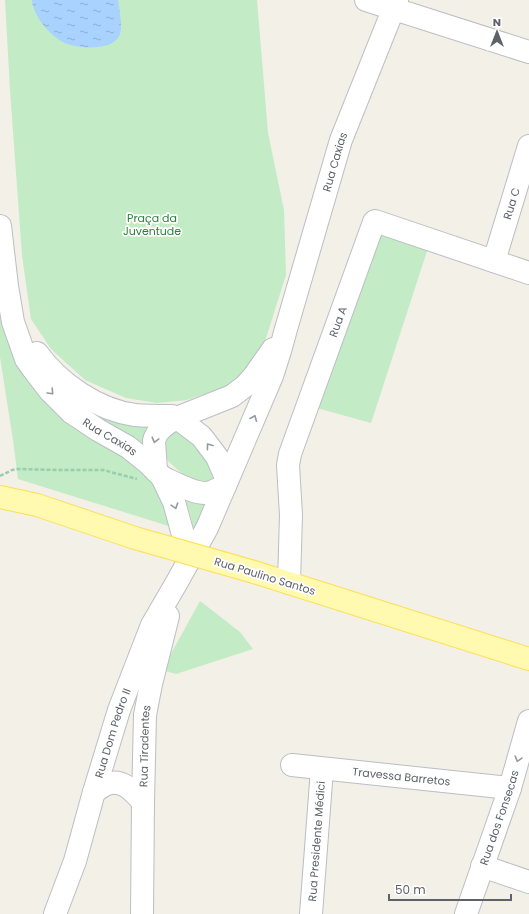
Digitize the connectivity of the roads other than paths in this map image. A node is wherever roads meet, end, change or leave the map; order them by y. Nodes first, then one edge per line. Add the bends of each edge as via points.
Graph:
1 (366, 0) edge
2 (395, 5) edge
3 (529, 52) edge
4 (529, 146) edge
5 (0, 226) edge
6 (494, 261) junction
7 (529, 273) edge
8 (13, 322) junction
9 (286, 329) junction
10 (177, 418) junction
11 (152, 476) junction
12 (226, 483) junction
13 (0, 497) edge
14 (189, 561) junction
15 (178, 582) junction
16 (289, 583) junction
17 (529, 659) edge
18 (529, 721) edge
19 (292, 765) dead end
20 (322, 769) junction
21 (510, 788) junction
22 (94, 792) junction
23 (142, 802) junction
24 (482, 866) junction
25 (529, 882) edge
26 (55, 914) edge
27 (142, 914) edge
28 (310, 914) edge
29 (466, 914) edge

1 - 2 street
2 - 3 street
2 - 9 street, Rua Caxias via 341,140
4 - 6 street, Rua C
5 - 8 street, Rua Caxias
6 - 7 street, Rua A
6 - 16 street, Rua A via 374,222 290,454
8 - 10 street, Rua Caxias via 44,363 87,398 122,412
8 -> 11 street, Rua Caxias via 26,358 50,391 71,412 128,447
9 - 10 street via 267,360 245,386 232,396
12 -> 9 street, Rua Dom Pedro II via 272,376
10 -> 11 street via 161,429 155,437
12 -> 10 street, Rua Caxias via 217,457 205,441
11 - 12 street via 203,492
11 -> 14 street, Rua Caxias via 174,502
12 - 14 street, Rua Dom Pedro II via 207,528
13 - 16 main road, Rua Paulino Santos, bridge via 37,505 135,538
14 - 15 street, Rua Dom Pedro II
15 - 22 street, Rua Dom Pedro II via 152,625 119,710
15 - 23 street, Rua Tiradentes via 145,715
16 - 17 main road, Rua Paulino Santos
18 -> 21 street, Rua dos Fonsecas
19 - 20 street, Travessa Barretos
20 - 21 street, Travessa Barretos
20 - 28 street, Rua Presidente Médici
21 - 24 street, Rua dos Fonsecas
22 - 23 street via 106,784 116,783 129,787
22 - 26 street, Rua Dom Pedro II via 75,861
23 - 27 street, Rua Tiradentes
24 - 25 street
24 - 29 street, Rua dos Fonsecas

